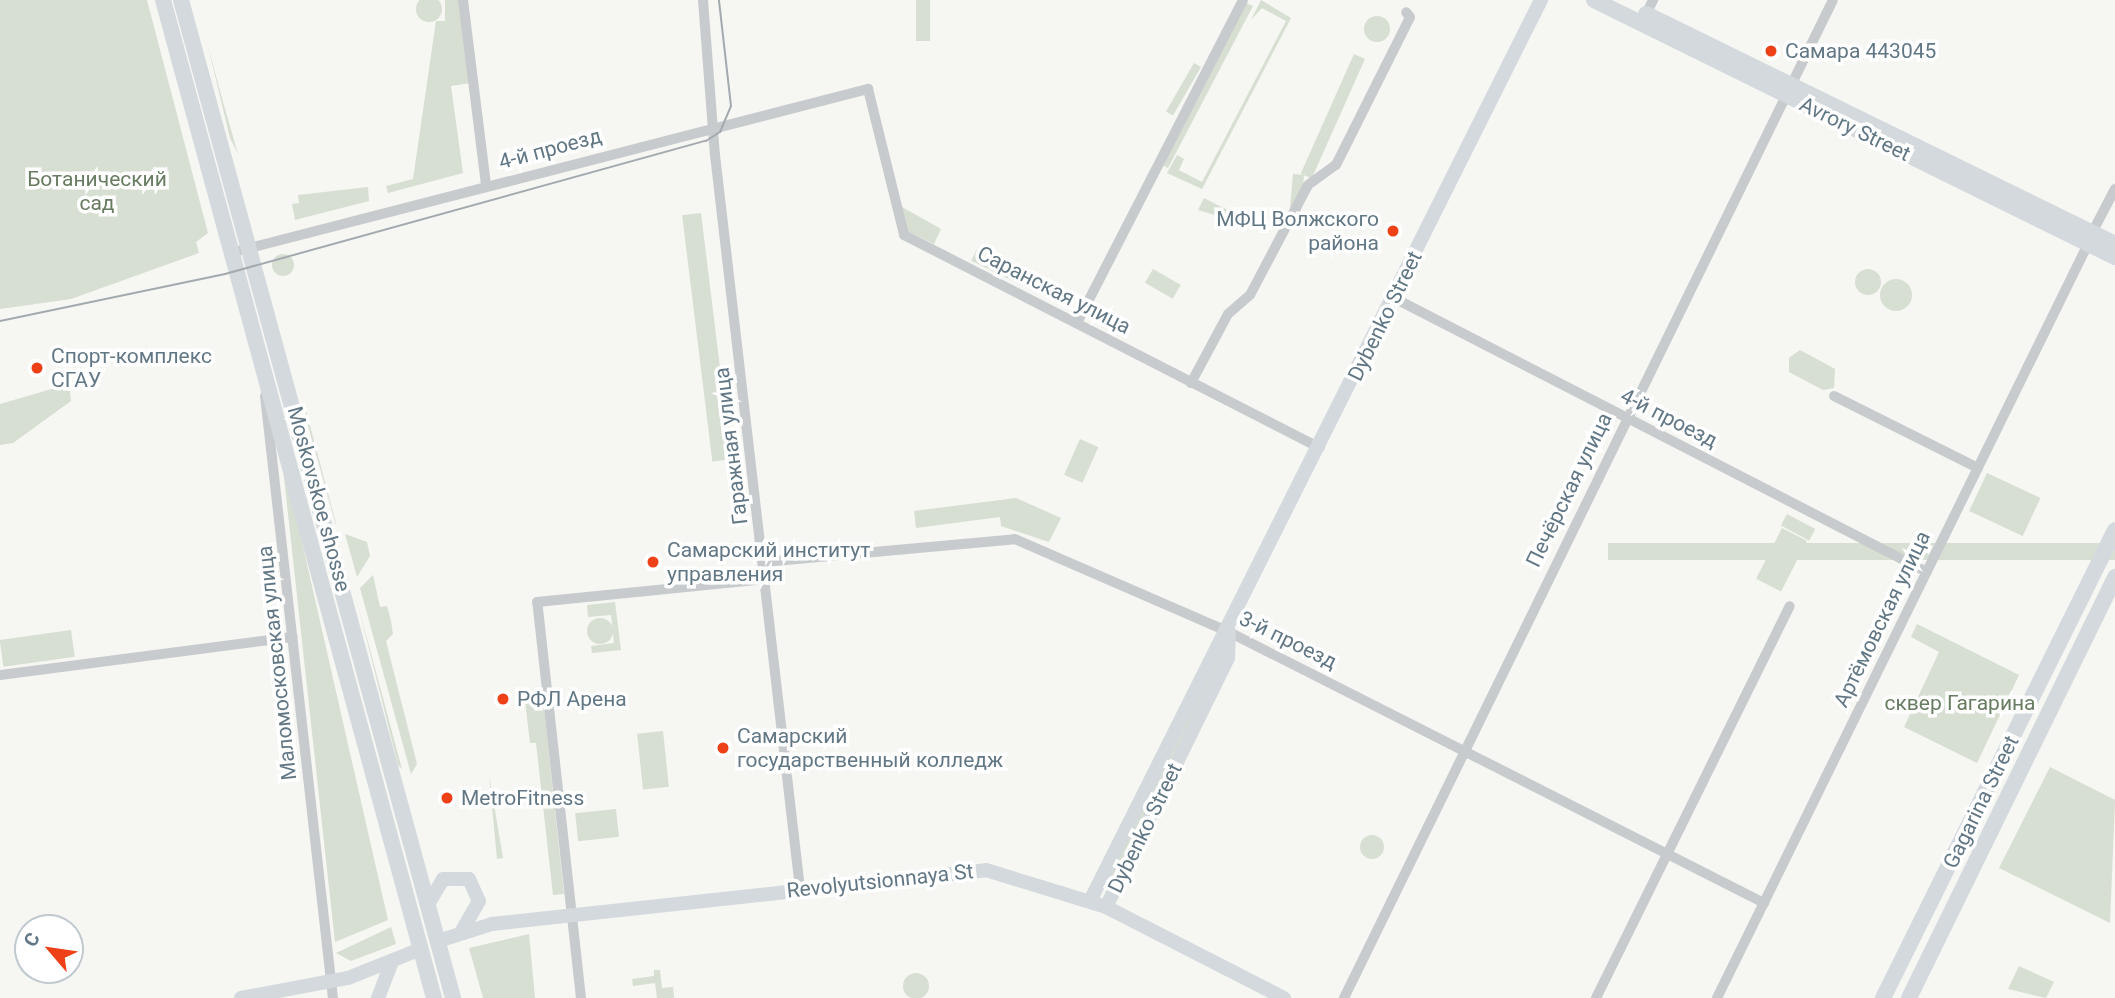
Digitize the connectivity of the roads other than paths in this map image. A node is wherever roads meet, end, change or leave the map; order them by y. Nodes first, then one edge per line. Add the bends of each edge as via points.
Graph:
1 (163, 0) edge
2 (173, 0) edge
3 (181, 0) edge
4 (463, 0) edge
5 (703, 0) edge
6 (1243, 0) edge
7 (1541, 0) edge
8 (1594, 0) edge
9 (1619, 0) edge
10 (1833, 0) edge
11 (1650, 7) edge
12 (1406, 12) dead end
13 (868, 89) joint
14 (1789, 89) junction
15 (715, 125) junction
16 (486, 185) junction
17 (2115, 189) edge
18 (2115, 244) edge
19 (2088, 245) junction
20 (242, 250) junction
21 (2115, 257) edge
22 (1394, 298) junction
23 (1077, 323) junction
24 (263, 324) junction
25 (264, 370) junction
26 (1191, 383) junction
27 (1834, 396) dead end
28 (1626, 417) junction
29 (1320, 448) junction
30 (1978, 468) junction
31 (2115, 530) edge
32 (764, 562) junction
33 (1927, 572) junction
34 (2115, 577) edge
35 (766, 579) junction
36 (1790, 606) dead end
37 (1229, 632) junction
38 (293, 637) junction
39 (0, 675) edge
40 (1466, 749) junction
41 (1668, 853) junction
42 (800, 888) junction
43 (1090, 901) junction
44 (1764, 903) junction
45 (1106, 907) junction
46 (425, 912) junction
47 (571, 915) junction
48 (462, 931) junction
49 (429, 945) junction
50 (393, 960) junction
51 (331, 982) junction
52 (434, 991) edge
53 (240, 998) edge
54 (333, 998) edge
55 (378, 998) edge
56 (453, 998) edge
57 (581, 998) edge
58 (1284, 998) edge
59 (1344, 998) edge
60 (1596, 998) edge
61 (1717, 998) edge
62 (1883, 998) edge
63 (1909, 998) edge

1 - 20 main road, Moskovskoe shosse
2 - 20 main road, Moskovskoe shosse
3 - 20 main road, Moskovskoe shosse
4 - 16 street
5 - 15 street, Гаражная улица
6 - 23 street
7 - 22 main road, Dybenko Street
8 - 14 main road, Avrory Street
9 - 11 main road, Avrory Street
10 - 14 street, Печёрская улица
11 - 14 main road, Avrory Street
12 - 26 street via 1410,17 1336,165 1308,185 1250,295 1228,314
13 - 15 street, 4-й проезд
13 - 23 street, Саранская улица via 904,236
14 - 19 main road, Avrory Street
14 - 28 street, Печёрская улица
15 - 16 street, 4-й проезд
15 - 32 street, Гаражная улица
16 - 20 street, 4-й проезд
17 - 19 street, Артёмовская улица
18 - 19 main road, Avrory Street
19 - 21 main road, Avrory Street
19 - 30 street, Артёмовская улица
20 - 24 main road, Moskovskoe shosse
20 - 25 main road, Moskovskoe shosse
20 - 46 main road, Moskovskoe shosse
22 - 28 street, 4-й проезд
22 - 29 main road, Dybenko Street
23 - 26 street, Саранская улица
24 - 25 street, Маломосковская улица
24 - 46 main road, Moskovskoe shosse
25 - 38 street, Маломосковская улица
25 - 49 main road, Moskovskoe shosse
26 - 29 street, Саранская улица
27 - 30 street
28 - 33 street, 4-й проезд
28 - 40 street, Печёрская улица
29 - 37 main road, Dybenko Street
30 - 33 street, Артёмовская улица
31 - 62 main road, Gagarina Street
32 - 35 street, Гаражная улица
32 - 37 street, 3-й проезд via 1015,539
33 - 44 street, Артёмовская улица
34 - 63 main road, Gagarina Street
35 - 42 street, Гаражная улица
35 - 47 street via 537,603
36 - 41 street
37 - 40 street, 3-й проезд
37 - 43 main road, Dybenko Street via 1211,653
37 - 45 main road, Dybenko Street via 1228,657
38 - 39 street
38 - 51 street, Маломосковская улица
40 - 41 street, 3-й проезд
40 - 59 street, Печёрская улица
41 - 44 street, 3-й проезд
41 - 60 street
42 - 43 main road, Revolyutsionnaya St via 986,870
42 - 47 main road, Revolyutsionnaya St
43 - 45 main road, Revolyutsionnaya St
44 - 61 street, Артёмовская улица
45 - 58 main road, Revolyutsionnaya St
46 - 48 main road via 443,879 469,880 479,901
46 - 49 main road, Moskovskoe shosse
47 - 48 main road, Revolyutsionnaya St
47 - 57 street
48 - 49 main road
49 - 50 main road
49 - 52 main road, Moskovskoe shosse
49 - 56 main road, Moskovskoe shosse
50 - 51 main road
50 - 55 main road via 380,980
51 - 53 main road
51 - 54 street, Маломосковская улица

